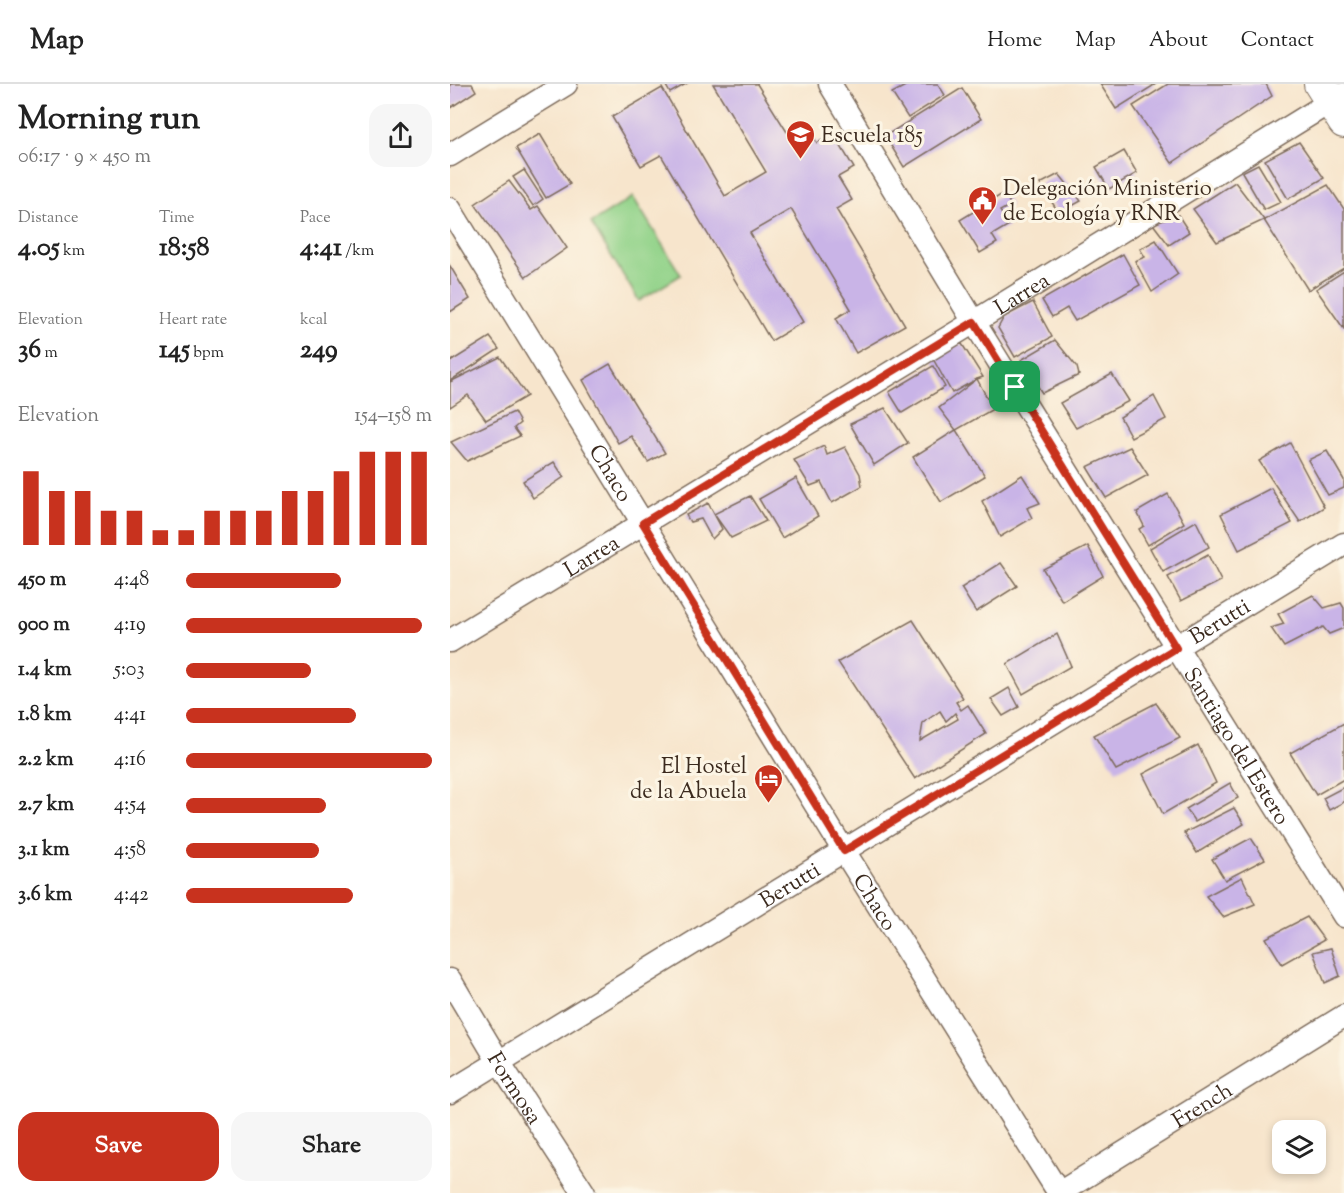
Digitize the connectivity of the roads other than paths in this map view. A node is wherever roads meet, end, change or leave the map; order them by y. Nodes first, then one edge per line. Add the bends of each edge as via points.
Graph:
1 (566, 84) edge
2 (830, 84) edge
3 (1335, 100) edge
4 (450, 155) edge
5 (450, 209) edge
6 (974, 322) junction
7 (643, 523) junction
8 (1344, 544) edge
9 (450, 641) edge
10 (1176, 648) junction
11 (844, 851) junction
12 (1344, 916) edge
13 (450, 980) edge
14 (1344, 1016) edge
15 (499, 1062) junction
16 (450, 1092) edge
17 (584, 1193) edge
18 (1059, 1193) edge

1 - 4 street
2 - 6 street, Santiago del Estero
3 - 6 street, Larrea
5 - 7 street, Chaco
6 - 7 street, Larrea
6 - 10 street, Santiago del Estero
7 - 9 street, Larrea
7 - 11 street, Chaco
8 - 10 street, Berutti
10 - 11 street, Berutti
10 - 12 street, Santiago del Estero
11 - 15 street, Berutti
11 - 18 street, Chaco
13 - 15 street, Formosa
14 - 18 street, French
15 - 16 street, Berutti
15 - 17 street, Formosa

